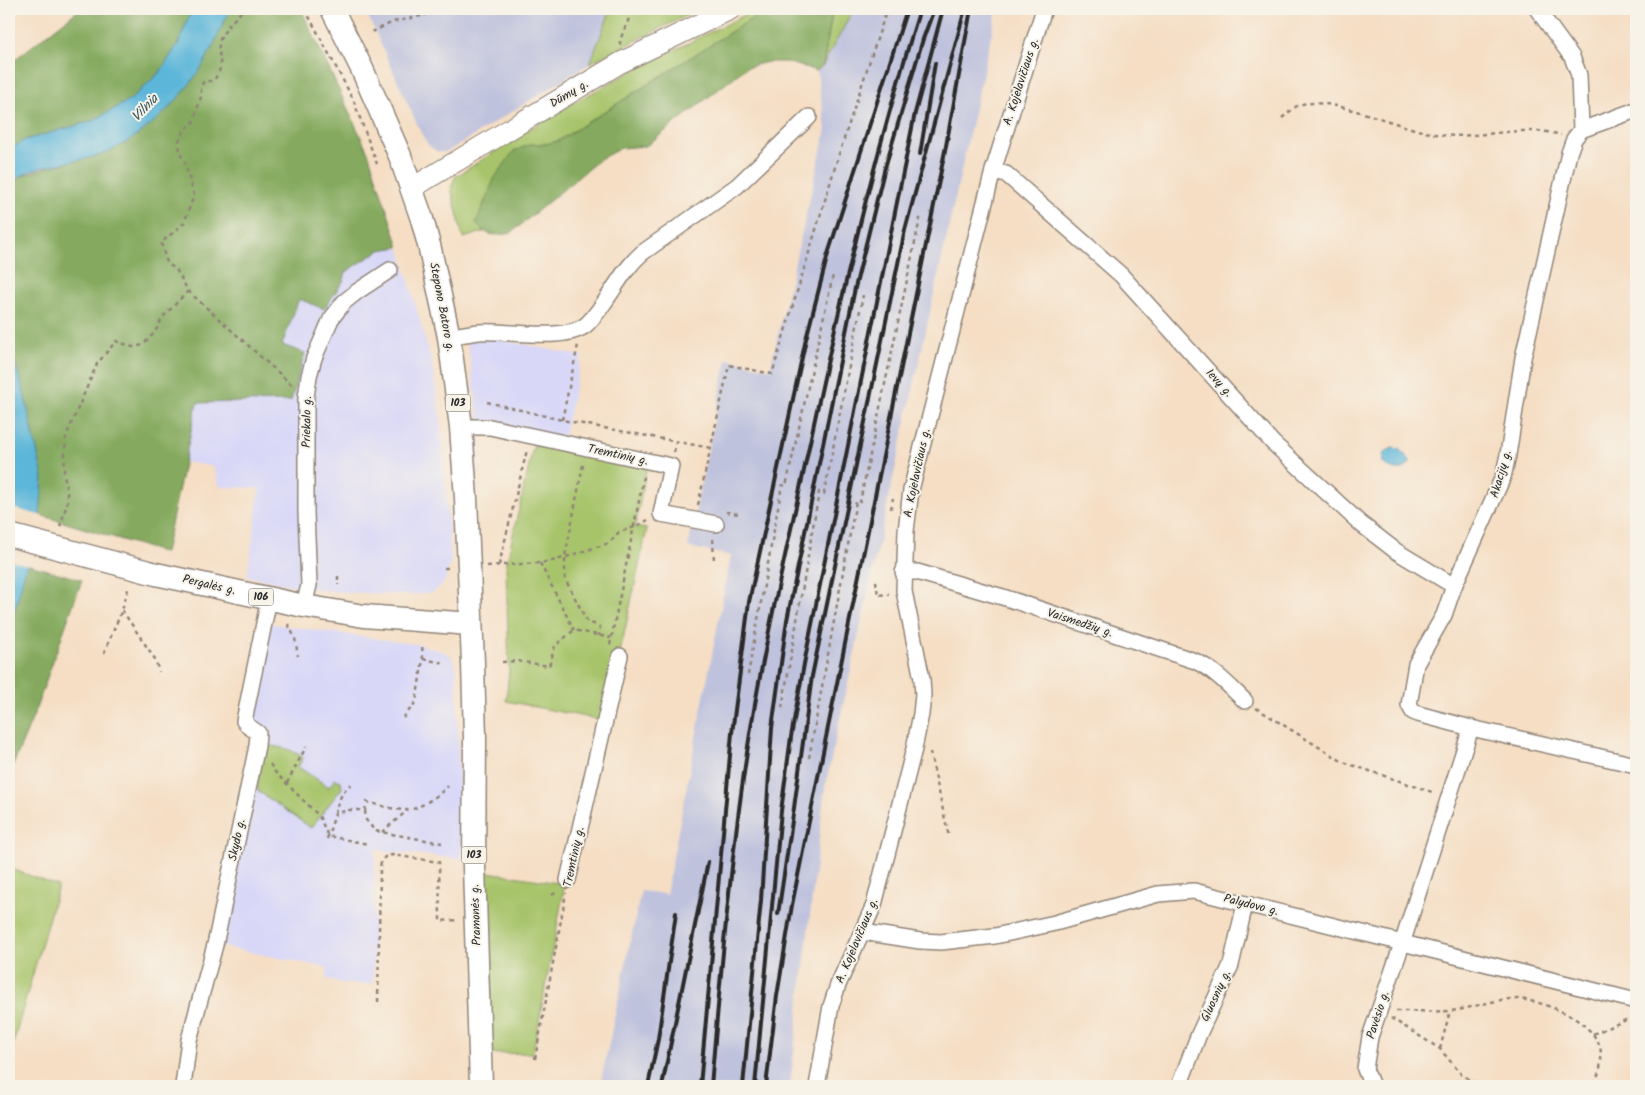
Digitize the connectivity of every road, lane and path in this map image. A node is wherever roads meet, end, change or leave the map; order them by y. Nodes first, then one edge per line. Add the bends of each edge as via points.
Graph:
1 (244, 9) edge
2 (305, 9) edge
3 (332, 9) edge
4 (633, 9) edge
5 (732, 9) edge
6 (887, 9) edge
7 (1044, 9) edge
8 (1537, 9) edge
9 (426, 16) dead end
10 (372, 32) dead end
11 (620, 51) dead end
12 (1636, 110) edge
13 (809, 117) dead end
14 (1282, 118) dead end
15 (1578, 134) junction
16 (377, 164) dead end
17 (993, 171) junction
18 (412, 188) junction
19 (921, 214) dead end
20 (390, 270) dead end
21 (833, 275) dead end
22 (188, 290) junction
23 (863, 295) dead end
24 (581, 329) junction
25 (449, 337) junction
26 (306, 397) junction
27 (487, 402) dead end
28 (562, 420) junction
29 (461, 426) junction
30 (711, 448) junction
31 (526, 453) dead end
32 (583, 465) dead end
33 (644, 477) dead end
34 (698, 506) dead end
35 (716, 524) dead end
36 (634, 527) junction
37 (9, 535) edge
38 (57, 537) junction
39 (712, 542) dead end
40 (565, 557) junction
41 (714, 562) dead end
42 (540, 563) junction
43 (904, 572) junction
44 (338, 576) dead end
45 (876, 581) dead end
46 (338, 585) dead end
47 (129, 586) dead end
48 (1454, 586) junction
49 (904, 591) junction
50 (269, 599) junction
51 (304, 606) junction
52 (122, 610) junction
53 (288, 624) dead end
54 (472, 624) junction
55 (574, 630) junction
56 (599, 636) junction
57 (422, 645) dead end
58 (104, 653) dead end
59 (298, 656) dead end
60 (620, 656) dead end
61 (423, 660) junction
62 (502, 662) dead end
63 (445, 663) dead end
64 (159, 672) dead end
65 (748, 676) dead end
66 (1245, 701) joint
67 (782, 708) dead end
68 (403, 718) dead end
69 (1471, 728) junction
70 (257, 746) junction
71 (306, 747) dead end
72 (930, 752) dead end
73 (810, 758) dead end
74 (1636, 765) edge
75 (286, 783) junction
76 (351, 784) dead end
77 (448, 786) dead end
78 (1449, 798) junction
79 (365, 810) junction
80 (408, 810) junction
81 (335, 814) junction
82 (382, 832) junction
83 (327, 837) junction
84 (949, 837) dead end
85 (442, 843) dead end
86 (368, 844) dead end
87 (568, 880) joint
88 (1245, 904) junction
89 (455, 921) dead end
90 (863, 932) junction
91 (1402, 944) junction
92 (1636, 1001) edge
93 (378, 1002) dead end
94 (1379, 1011) junction
95 (1450, 1011) junction
96 (1636, 1020) edge
97 (1593, 1034) junction
98 (1440, 1049) junction
99 (535, 1059) dead end
100 (183, 1086) edge
101 (481, 1086) edge
102 (818, 1086) edge
103 (1179, 1086) edge
104 (1372, 1086) edge
105 (1480, 1086) edge
106 (1591, 1086) edge

1 - 22 path via 233,19 220,41 220,73 213,82 204,81 193,123 179,141 194,196 184,223 164,240 161,248
2 - 16 path via 352,99
3 - 18 main road, Stepono Batoro g. / 103 via 362,69
4 - 11 path via 620,40
5 - 18 main road, Dūmų g. via 620,63
6 - 30 path via 772,374 729,365
7 - 17 street, A. Kojelavičiaus g.
8 - 15 street, Akacijų g. via 1572,57 1579,75
9 - 10 path via 393,22
12 - 15 street
13 - 24 street via 737,186 629,264 599,310
14 - 15 path via 1298,106 1325,103 1441,135 1532,131
15 - 48 street, Akacijų g. via 1523,358 1503,477
17 - 43 street, A. Kojelavičiaus g. via 911,490
17 - 48 street, Ievų g. via 1006,174 1121,275 1273,442 1361,524 1396,551
18 - 25 main road, Stepono Batoro g. / 103 via 430,249
19 - 73 path via 860,502 856,501
20 - 26 street, Priekalo g. via 344,302 331,319 314,358
21 - 65 path via 786,486 782,485
22 - 26 path
22 - 38 path via 143,345 133,347 116,341 97,364 66,436 64,472 68,500
23 - 67 path via 824,494 819,492
24 - 25 street via 562,334 479,332
24 - 28 path
25 - 29 main road, Stepono Batoro g. / 103
26 - 51 street, Priekalo g. via 309,585
27 - 28 path
28 - 30 path
29 - 35 street, Tremtinių g. via 490,427 671,466 661,514
29 - 54 main road, Stepono Batoro g. / 103
30 - 34 path
31 - 42 path via 499,565
32 - 40 path
33 - 36 path
36 - 40 path via 619,532 609,543
36 - 56 path via 611,638
37 - 38 main road, Pergalės g. / 106
38 - 50 main road, Pergalės g. / 106 via 156,574
39 - 41 path
40 - 42 path
40 - 56 path via 565,579 587,621 600,628
42 - 55 path
43 - 49 street, A. Kojelavičiaus g.
43 - 66 street, Vaismedžių g. via 917,572 1006,598 1195,661 1207,666
44 - 46 path
45 - 49 path via 878,596
47 - 52 path
48 - 69 street, Akacijų g. via 1444,614 1416,664 1409,705 1418,714
49 - 90 street, A. Kojelavičiaus g. via 922,679 921,714 874,905
50 - 51 main road, Pergalės g. / 106
50 - 70 street via 244,721 258,733
51 - 54 main road, Pergalės g. / 106 via 364,616
52 - 58 path
52 - 64 path via 155,658
53 - 59 path via 295,638
54 - 101 main road, Pramonės g. / 103 via 474,862
55 - 56 path
55 - 62 path via 555,646 549,666
57 - 61 path
60 - 87 street, Tremtinių g.
61 - 63 path
61 - 68 path via 416,702
66 - 78 path via 1343,762
69 - 74 street, Akacijų g.
69 - 78 street, Pavėsio g.
70 - 75 path
70 - 100 street, Skydo g. via 215,945 189,1040
71 - 75 path
72 - 84 path
75 - 83 path via 319,816
76 - 81 path via 341,796
77 - 80 path
78 - 91 street, Pavėsio g.
79 - 80 path via 367,802
79 - 81 path
79 - 82 path via 371,827
80 - 82 path
81 - 83 path
82 - 85 path
83 - 86 path
87 - 99 path, Tremtinių g.
88 - 90 street, Palydovo g. via 1194,891 1158,894 995,936 941,942
88 - 91 street, Palydovo g.
88 - 103 street, Gluosnių g. via 1231,965 1198,1034
89 - 93 path via 440,921 439,862 392,855 381,860
90 - 102 street, A. Kojelavičiaus g. via 831,1006
91 - 92 street, Palydovo g.
91 - 94 street, Pavėsio g.
94 - 95 path
94 - 98 path
94 - 104 street, Pavėsio g. via 1370,1036 1365,1069
95 - 97 path via 1517,999 1563,1013 1580,1021
95 - 98 path
96 - 97 path via 1626,1020
97 - 106 path via 1600,1047 1601,1059 1600,1070
98 - 105 path via 1461,1074

